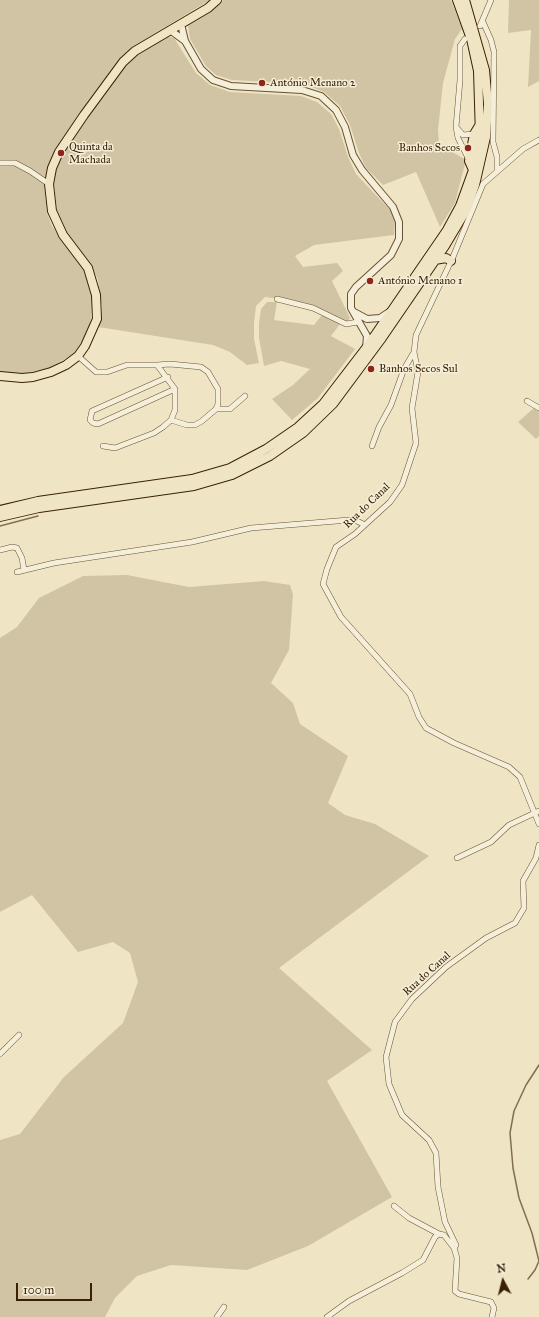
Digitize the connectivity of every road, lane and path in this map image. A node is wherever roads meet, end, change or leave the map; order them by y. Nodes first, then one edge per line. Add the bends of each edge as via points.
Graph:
1 (217, 0) edge
2 (457, 0) edge
3 (464, 0) edge
4 (491, 0) edge
5 (181, 24) junction
6 (170, 30) junction
7 (465, 38) dead end
8 (185, 41) junction
9 (480, 123) junction
10 (456, 127) junction
11 (474, 134) junction
12 (539, 140) edge
13 (469, 161) junction
14 (0, 163) edge
15 (473, 170) junction
16 (497, 171) junction
17 (50, 184) junction
18 (445, 246) junction
19 (452, 259) junction
20 (435, 260) junction
21 (277, 299) dead end
22 (393, 309) junction
23 (354, 312) junction
24 (358, 322) junction
25 (366, 348) junction
26 (414, 352) junction
27 (78, 356) junction
28 (157, 365) junction
29 (0, 376) edge
30 (168, 377) junction
31 (175, 388) junction
32 (245, 396) dead end
33 (527, 401) dead end
34 (539, 408) edge
35 (216, 410) junction
36 (171, 420) junction
37 (103, 446) dead end
38 (372, 446) dead end
39 (0, 510) edge
40 (0, 517) edge
41 (365, 525) junction
42 (0, 550) edge
43 (24, 570) junction
44 (17, 572) dead end
45 (537, 812) edge
46 (539, 824) edge
47 (539, 845) edge
48 (457, 858) dead end
49 (19, 1035) dead end
50 (0, 1054) edge
51 (394, 1206) dead end
52 (439, 1234) junction
53 (454, 1248) junction
54 (224, 1307) dead end
55 (217, 1317) edge
56 (327, 1317) edge
57 (492, 1317) edge

1 - 5 main road
2 - 9 main road via 471,39 478,71
3 - 18 main road via 484,70 488,104 486,137 467,209
4 - 16 street via 481,24 491,40 494,52 493,142
5 - 6 main road
5 - 8 street
6 - 8 street
6 - 17 main road via 135,51 115,70 59,152 52,168
7 - 10 street via 460,46
8 - 23 street via 201,69 213,80 231,86 302,90 320,96 336,110 345,127 353,155 367,178 393,207 399,222 399,239 391,255 351,294 350,302
9 - 11 main road
9 - 15 main road
10 - 11 street via 464,135
10 - 13 street via 458,138
11 - 13 main road
12 - 16 street, Rua do Canal via 522,149
13 - 15 main road
14 - 17 street via 16,163
15 - 22 main road via 460,206 447,230
16 - 19 street, Rua do Canal via 483,184
17 - 27 main road via 52,211 57,223 88,268 96,295 97,319
18 - 19 main road
18 - 20 main road
19 - 20 main road
19 - 26 street, Rua do Canal via 416,335
20 - 40 main road via 333,404 270,456 232,475 194,486 39,508
21 - 24 street via 312,308 346,324
22 - 23 street via 376,319 367,319
22 - 25 main road
23 - 24 street
24 - 25 street via 367,336
25 - 39 main road via 323,404 298,427 266,449 230,468 192,479 38,501
26 - 38 street via 404,369 391,406
26 - 41 street, Rua do Canal via 418,372 412,408 416,443 402,485 390,502
27 - 28 street via 96,372 107,372 128,365
27 - 29 main road via 51,372 33,377
28 - 30 street
28 - 35 street via 201,367 208,372 218,388
30 - 31 street
30 - 31 street via 92,411 90,420 98,424
31 - 36 street via 176,410
32 - 35 street via 230,409
33 - 34 street
35 - 36 street via 195,425
36 - 37 street via 154,433 114,448
41 - 43 street via 349,520 251,528 192,542
41 - 45 street, Rua do Canal via 336,547 323,584 341,617 410,694 426,728 509,767 520,777
42 - 43 street via 17,548
43 - 44 street
45 - 46 street, Rua do Canal
45 - 48 street via 509,825 491,842
47 - 53 street, Rua do Canal via 536,858 523,881 524,908 515,923 486,938 446,967 412,1000 395,1022 386,1057 389,1084 402,1115 429,1140 436,1153 438,1187 445,1222 456,1245
49 - 50 street
51 - 52 street via 409,1218
52 - 53 street via 444,1235
52 - 56 street via 424,1260 349,1300
53 - 57 street, Rua do Canal via 455,1290 459,1294 490,1302 494,1308
54 - 55 street

